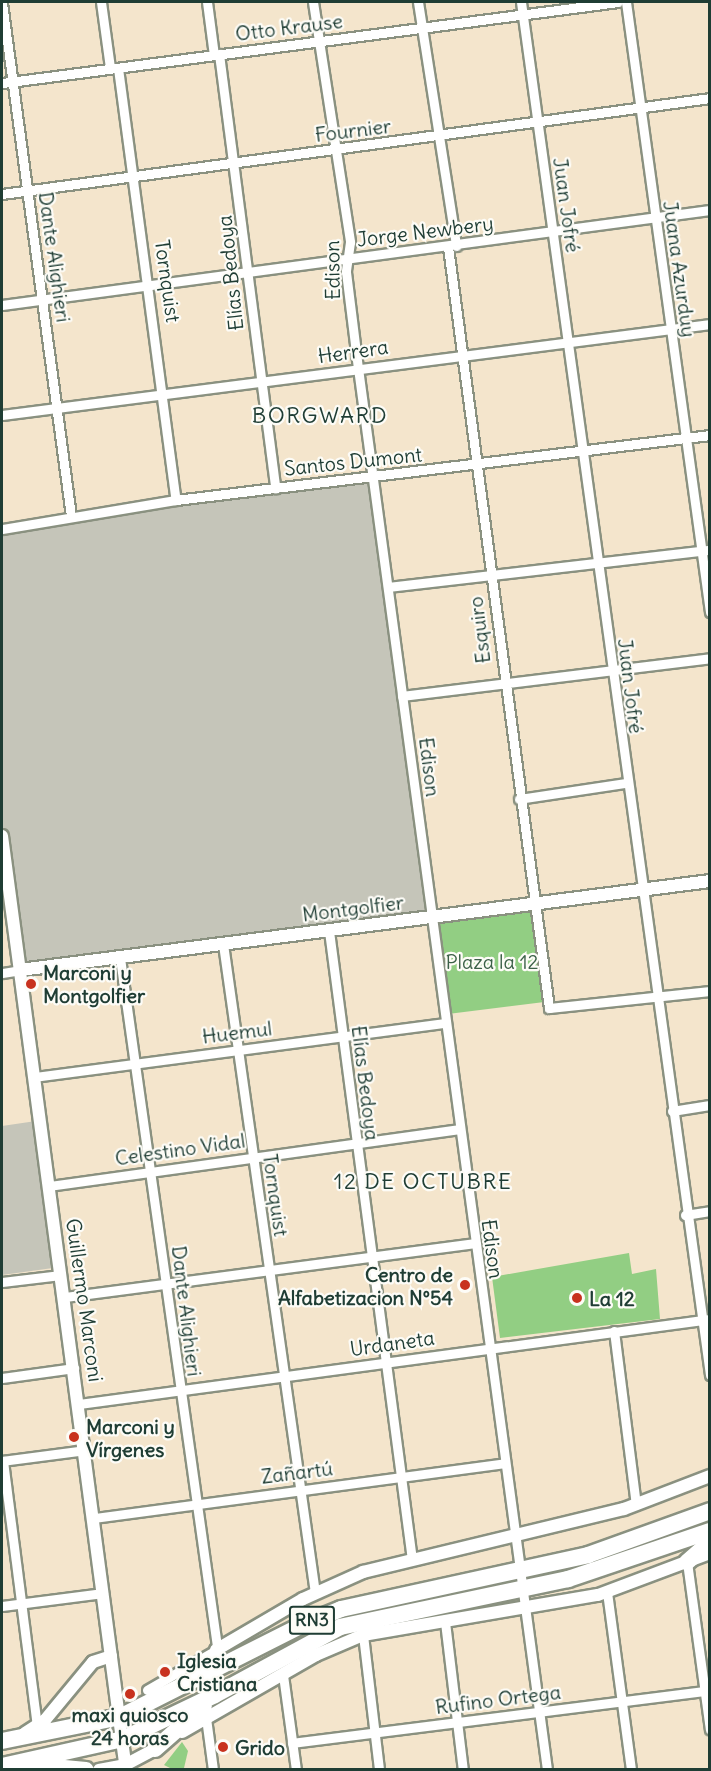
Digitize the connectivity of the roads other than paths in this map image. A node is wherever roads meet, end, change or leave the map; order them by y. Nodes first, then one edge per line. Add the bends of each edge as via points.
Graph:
1 (101, 2) edge
2 (207, 2) edge
3 (313, 2) edge
4 (418, 2) edge
5 (521, 2) edge
6 (618, 2) edge
7 (626, 2) edge
8 (2, 3) edge
9 (523, 14) junction
10 (422, 27) junction
11 (320, 41) junction
12 (216, 55) junction
13 (114, 68) junction
14 (13, 82) junction
15 (2, 83) edge
16 (710, 98) edge
17 (640, 108) junction
18 (537, 124) junction
19 (440, 137) junction
20 (338, 150) junction
21 (235, 164) junction
22 (135, 176) junction
23 (28, 190) junction
24 (2, 194) edge
25 (710, 210) edge
26 (655, 218) junction
27 (552, 232) junction
28 (452, 247) junction
29 (347, 259) junction
30 (249, 272) junction
31 (150, 285) junction
32 (42, 299) junction
33 (2, 305) edge
34 (710, 324) edge
35 (669, 327) junction
36 (566, 340) junction
37 (462, 354) junction
38 (358, 368) junction
39 (261, 382) junction
40 (164, 394) junction
41 (57, 408) junction
42 (2, 415) edge
43 (710, 435) edge
44 (686, 438) junction
45 (581, 450) junction
46 (477, 465) junction
47 (372, 478) junction
48 (275, 488) junction
49 (176, 500) junction
50 (71, 516) junction
51 (2, 529) edge
52 (705, 551) edge
53 (596, 563) junction
54 (491, 575) junction
55 (388, 587) junction
56 (710, 612) edge
57 (710, 658) edge
58 (611, 671) junction
59 (503, 683) junction
60 (402, 696) junction
61 (626, 783) junction
62 (519, 799) junction
63 (2, 842) edge
64 (710, 881) edge
65 (641, 889) junction
66 (534, 904) junction
67 (431, 918) junction
68 (329, 931) junction
69 (223, 945) junction
70 (120, 958) junction
71 (20, 970) junction
72 (2, 973) edge
73 (710, 991) edge
74 (655, 998) junction
75 (444, 1023) junction
76 (341, 1037) junction
77 (237, 1050) junction
78 (136, 1063) junction
79 (34, 1077) junction
80 (710, 1105) edge
81 (672, 1111) junction
82 (459, 1130) junction
83 (355, 1143) junction
84 (252, 1156) junction
85 (150, 1171) junction
86 (49, 1186) junction
87 (710, 1211) edge
88 (685, 1215) junction
89 (475, 1243) junction
90 (370, 1258) junction
91 (269, 1272) junction
92 (61, 1275) junction
93 (2, 1282) edge
94 (166, 1285) junction
95 (65, 1297) junction
96 (706, 1319) edge
97 (614, 1331) junction
98 (488, 1348) junction
99 (386, 1362) junction
100 (74, 1368) junction
101 (710, 1375) edge
102 (282, 1376) junction
103 (2, 1378) edge
104 (179, 1390) junction
105 (79, 1404) junction
106 (85, 1450) junction
107 (2, 1461) edge
108 (504, 1463) junction
109 (710, 1476) edge
110 (401, 1478) junction
111 (298, 1490) junction
112 (195, 1504) junction
113 (636, 1505) junction
114 (705, 1510) edge
115 (94, 1518) junction
116 (710, 1531) edge
117 (517, 1538) junction
118 (710, 1542) edge
119 (710, 1554) edge
120 (412, 1560) junction
121 (687, 1562) junction
122 (521, 1569) junction
123 (524, 1588) junction
124 (607, 1592) junction
125 (103, 1593) junction
126 (315, 1593) junction
127 (22, 1603) junction
128 (2, 1606) edge
129 (527, 1607) junction
130 (445, 1622) junction
131 (363, 1635) junction
132 (216, 1650) junction
133 (111, 1656) junction
134 (220, 1668) junction
135 (283, 1675) junction
136 (232, 1687) junction
137 (147, 1690) dead end
138 (707, 1690) edge
139 (622, 1701) junction
140 (539, 1711) junction
141 (120, 1717) junction
142 (207, 1718) junction
143 (457, 1722) junction
144 (38, 1727) junction
145 (710, 1729) edge
146 (374, 1732) junction
147 (123, 1739) junction
148 (8, 1740) edge
149 (292, 1743) junction
150 (155, 1749) junction
151 (2, 1766) edge
152 (126, 1768) edge
153 (86, 1770) edge
154 (99, 1770) edge
155 (213, 1770) edge
156 (296, 1770) edge
157 (379, 1770) edge
158 (463, 1770) edge
159 (547, 1770) edge
160 (631, 1770) edge

1 - 13 street, Tornquist
2 - 12 street, Elías Bedoya
3 - 11 street, Edison
4 - 10 street, Esquiro
5 - 9 street, Juan Jofré
6 - 9 street, Otto Krause
7 - 17 street, Juana Azurduy
8 - 14 street, Dante Alighieri
9 - 10 street, Otto Krause
9 - 18 street, Juan Jofré
10 - 11 street, Otto Krause
10 - 19 street, Esquiro
11 - 12 street, Otto Krause
11 - 20 street, Edison
12 - 13 street, Otto Krause
12 - 21 street, Elías Bedoya
13 - 14 street, Otto Krause
13 - 22 street, Tornquist
14 - 15 street, Otto Krause
14 - 23 street, Dante Alighieri
16 - 17 street, Fournier
17 - 18 street, Fournier
17 - 26 street, Juana Azurduy
18 - 19 street, Fournier
18 - 27 street, Juan Jofré
19 - 20 street, Fournier
19 - 28 street, Esquiro
20 - 21 street, Fournier
20 - 29 street, Edison via 350,242
21 - 22 street, Fournier
21 - 30 street, Elías Bedoya
22 - 23 street, Fournier
22 - 31 street, Tornquist
23 - 24 street, Fournier
23 - 32 street, Dante Alighieri
25 - 26 street, Jorge Newbery
26 - 27 street, Jorge Newbery
26 - 35 street, Juana Azurduy
27 - 28 street, Jorge Newbery
27 - 36 street, Juan Jofré
28 - 29 street, Jorge Newbery
28 - 37 street, Esquiro
29 - 30 street, Jorge Newbery
29 - 38 street, Edison
30 - 31 street, Jorge Newbery
30 - 39 street, Elías Bedoya
31 - 32 street, Jorge Newbery
31 - 40 street, Tornquist
32 - 33 street, Jorge Newbery
32 - 41 street, Dante Alighieri
34 - 35 street, Herrera
35 - 36 street, Herrera
35 - 44 street, Juana Azurduy
36 - 37 street, Herrera
36 - 45 street, Juan Jofré
37 - 38 street, Herrera
37 - 46 street, Esquiro
38 - 39 street, Herrera
38 - 47 street, Edison
39 - 40 street, Herrera
39 - 48 street, Elías Bedoya
40 - 41 street, Herrera
40 - 49 street, Tornquist
41 - 42 street, Herrera
41 - 50 street, Dante Alighieri
43 - 44 street, Santos Dumont
44 - 45 street, Santos Dumont
44 - 52 street, Juana Azurduy
45 - 46 street, Santos Dumont
45 - 53 street, Juan Jofré
46 - 47 street, Santos Dumont
46 - 54 street, Esquiro
47 - 48 street, Santos Dumont
47 - 55 street, Edison
48 - 49 street, Santos Dumont
49 - 50 street, Santos Dumont
50 - 51 street, Santos Dumont
52 - 53 street
52 - 56 street, Juana Azurduy
53 - 54 street
53 - 58 street, Juan Jofré
54 - 55 street
54 - 59 street, Esquiro
55 - 60 street, Edison
57 - 58 street
58 - 59 street
58 - 61 street, Juan Jofré
59 - 60 street
59 - 62 street, Esquiro
60 - 67 street, Edison
61 - 62 street
61 - 65 street, Juan Jofré
62 - 66 street, Esquiro
63 - 71 street, Guillermo Marconi
64 - 65 street, Montgolfier
65 - 66 street, Montgolfier
65 - 74 street, Juan Jofré
66 - 67 street, Montgolfier
66 - 74 street, Esquiro via 549,1008
67 - 68 street, Montgolfier
67 - 75 street, Edison
68 - 69 street, Montgolfier
68 - 76 street, Elías Bedoya
69 - 70 street, Montgolfier
69 - 77 street, Tornquist
70 - 71 street, Montgolfier
70 - 78 street, Dante Alighieri
71 - 72 street, Montgolfier
71 - 79 street, Guillermo Marconi
73 - 74 street
74 - 81 street, Juan Jofré
75 - 76 street, Huemul
75 - 82 street, Edison
76 - 77 street, Huemul
76 - 83 street, Elías Bedoya
77 - 78 street, Huemul
77 - 84 street, Tornquist
78 - 79 street, Huemul
78 - 85 street, Dante Alighieri
79 - 86 street, Guillermo Marconi
80 - 81 street
81 - 88 street, Juan Jofré
82 - 83 street, Celestino Vidal
82 - 89 street, Edison
83 - 84 street, Celestino Vidal
83 - 90 street, Elías Bedoya
84 - 85 street, Celestino Vidal
84 - 91 street, Tornquist
85 - 86 street, Celestino Vidal
85 - 94 street, Dante Alighieri
86 - 92 street, Guillermo Marconi
87 - 88 street
88 - 96 street, Juan Jofré
89 - 90 street
89 - 98 street, Edison
90 - 91 street
90 - 99 street, Elías Bedoya
91 - 94 street
91 - 102 street, Tornquist
92 - 93 street
92 - 95 street, Guillermo Marconi
94 - 95 street
94 - 104 street, Dante Alighieri
95 - 100 street, Guillermo Marconi
96 - 97 street, Urdaneta
96 - 101 street, Juan Jofré
97 - 98 street, Urdaneta
97 - 113 street
98 - 99 street, Urdaneta
98 - 108 street, Edison
99 - 102 street, Urdaneta
99 - 110 street, Elías Bedoya
100 - 103 street
100 - 105 street, Guillermo Marconi
102 - 104 street, Urdaneta
102 - 111 street, Tornquist
104 - 105 street, Urdaneta
104 - 112 street, Dante Alighieri
105 - 106 street, Guillermo Marconi
106 - 107 street
106 - 115 street, Guillermo Marconi
107 - 127 street
108 - 110 street, Zañartú
108 - 117 street, Edison
109 - 113 street
110 - 111 street, Zañartú
110 - 120 street, Elías Bedoya
111 - 112 street, Zañartú
111 - 126 street, Tornquist
112 - 115 street, Zañartú
112 - 132 street, Dante Alighieri
113 - 117 street
114 - 122 highway, RN3 via 588,1555
115 - 125 street, Guillermo Marconi
116 - 123 highway, RN3 via 635,1560
117 - 120 street
117 - 122 street, Edison
118 - 121 highway
119 - 121 street
120 - 126 street via 363,1572
121 - 124 street
121 - 138 street
122 - 123 street, Edison
122 - 134 highway, RN3 via 341,1609
123 - 129 street
123 - 136 highway, RN3 via 340,1627
124 - 129 street
124 - 139 street
125 - 127 street
125 - 133 street, Guillermo Marconi
126 - 132 street
127 - 128 street
127 - 144 street
129 - 130 street
129 - 140 street
130 - 131 street
130 - 143 street
131 - 135 street via 326,1649
131 - 146 street
132 - 134 street, Dante Alighieri
132 - 137 street
133 - 141 street, Guillermo Marconi
133 - 144 street via 93,1662
134 - 141 highway, RN3
135 - 142 street
135 - 149 street
136 - 147 highway, RN3
136 - 150 highway
138 - 139 street, Rufino Ortega
138 - 145 street
139 - 140 street, Rufino Ortega
139 - 160 street
140 - 143 street, Rufino Ortega
140 - 159 street
141 - 147 street, Guillermo Marconi
141 - 148 highway, RN3
142 - 150 street
142 - 155 street
143 - 146 street, Rufino Ortega
143 - 158 street
144 - 148 street
146 - 149 street, Rufino Ortega
146 - 157 street
147 - 151 highway, RN3
147 - 152 street, Guillermo Marconi
149 - 156 street
150 - 152 street
151 - 153 highway, RN3
152 - 154 street

